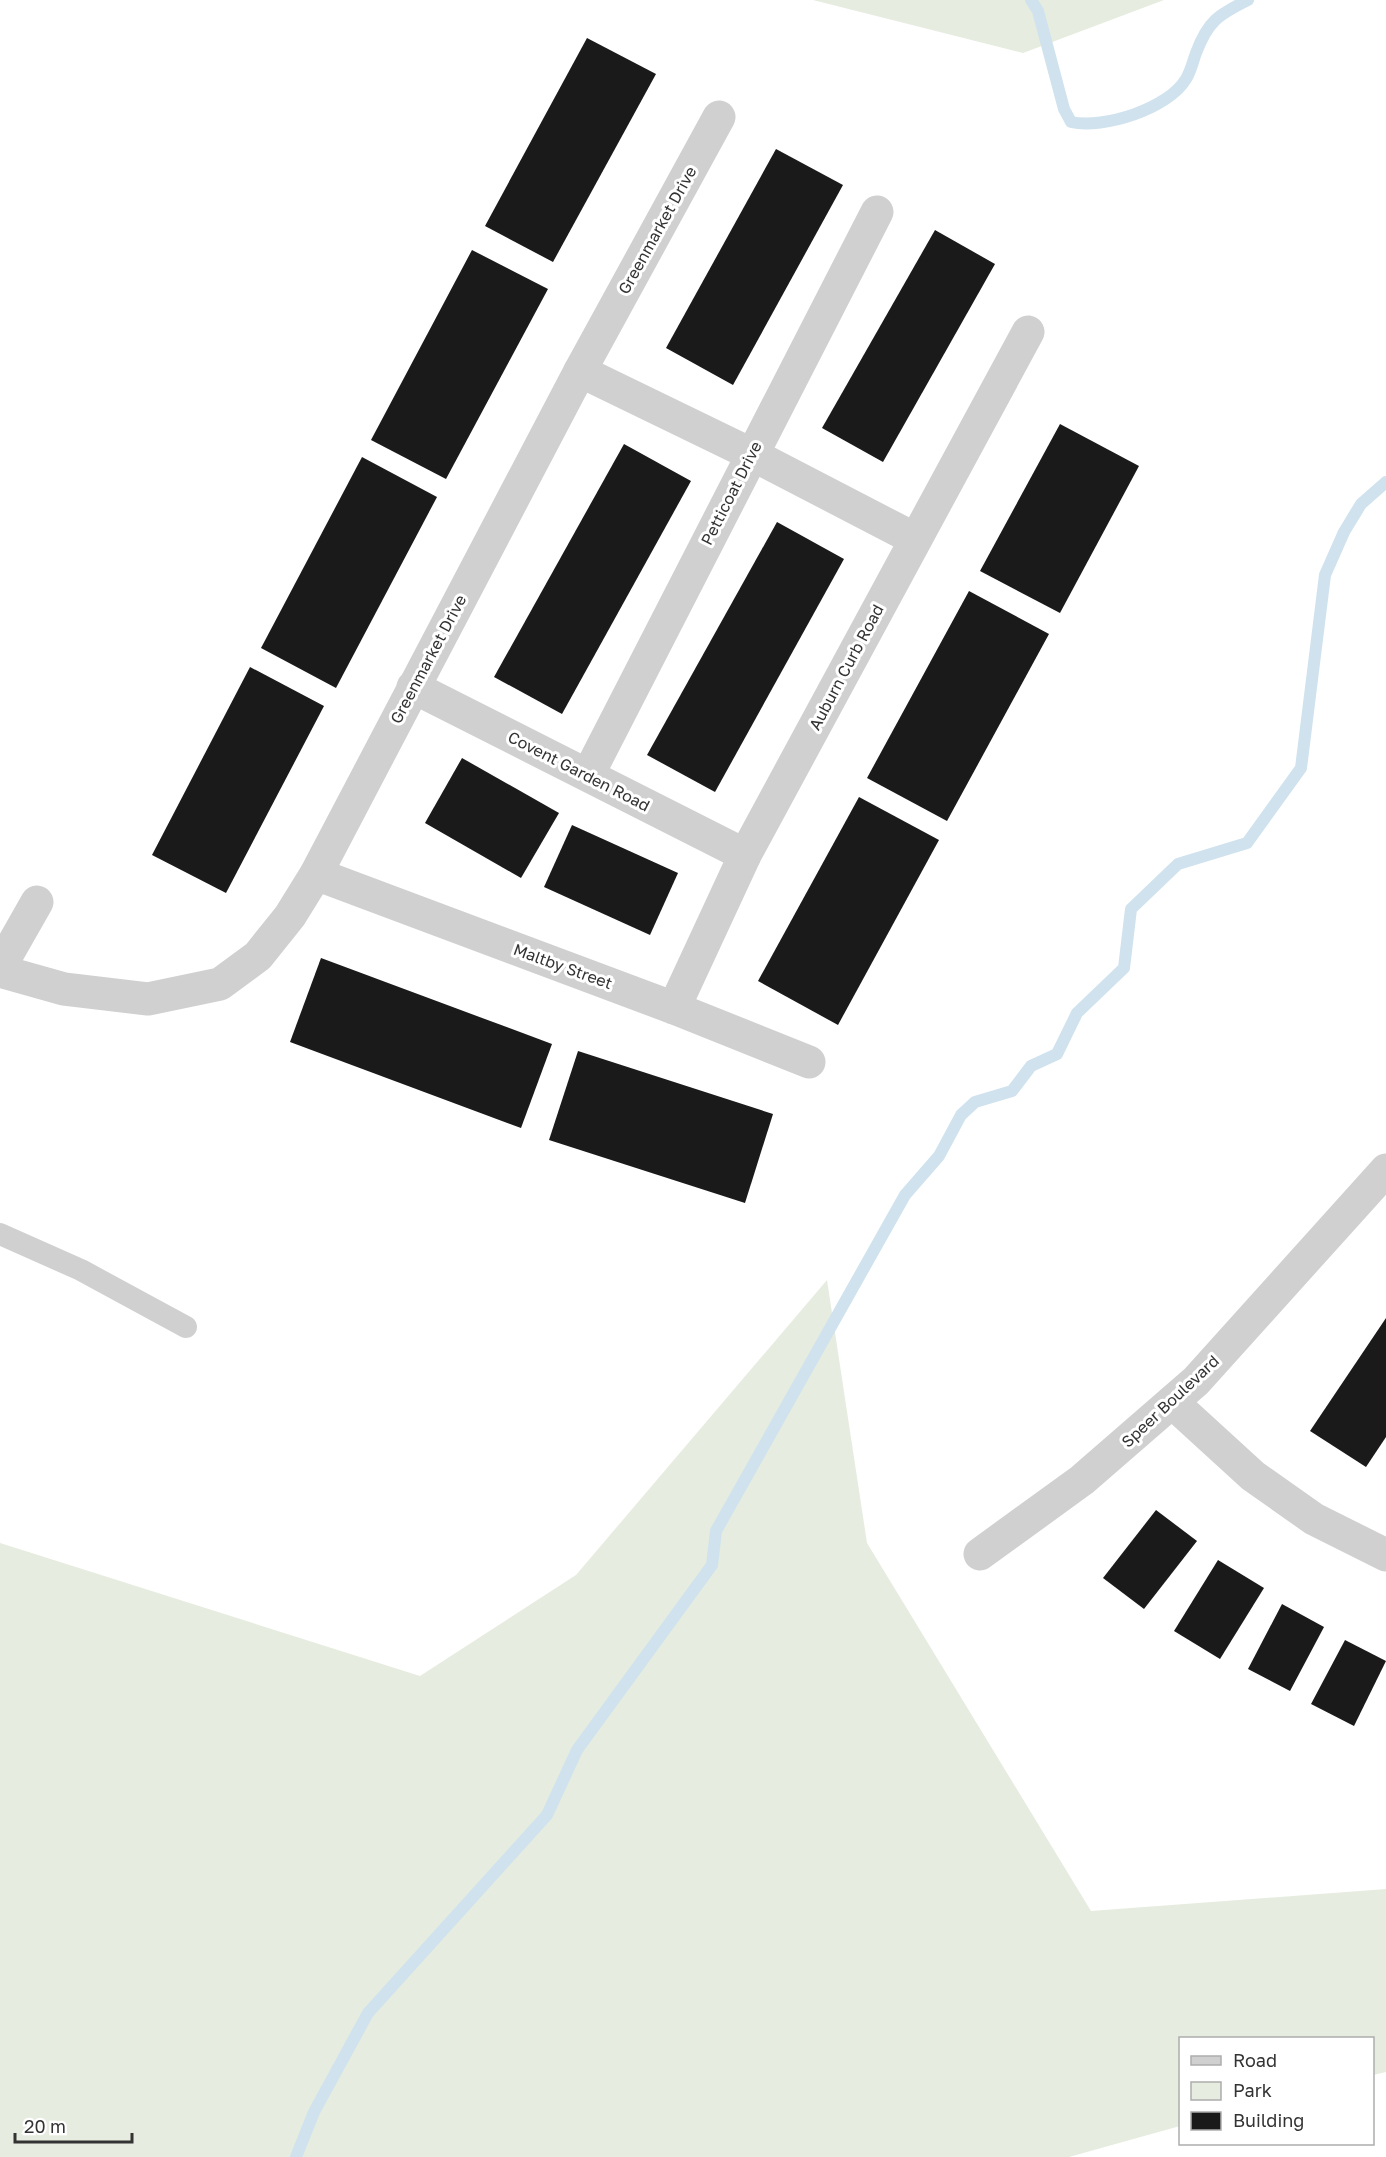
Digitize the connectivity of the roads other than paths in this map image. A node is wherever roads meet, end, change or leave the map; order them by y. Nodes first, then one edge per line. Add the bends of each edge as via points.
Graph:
1 (719, 117) dead end
2 (877, 212) dead end
3 (1028, 332) dead end
4 (580, 371) junction
5 (751, 454) junction
6 (915, 539) junction
7 (413, 687) junction
8 (588, 775) junction
9 (745, 855) junction
10 (316, 874) junction
11 (37, 902) dead end
12 (0, 969) edge
13 (674, 1008) junction
14 (809, 1062) dead end
15 (1386, 1170) edge
16 (0, 1234) edge
17 (186, 1327) dead end
18 (1172, 1402) junction
19 (980, 1554) dead end
20 (1386, 1555) edge

1 - 4 street, Greenmarket Drive
2 - 5 street, Petticoat Drive
3 - 6 street, Auburn Curb Road
4 - 5 street
4 - 7 street, Greenmarket Drive
5 - 6 street
5 - 8 street, Petticoat Drive
6 - 9 street, Auburn Curb Road
7 - 8 street, Covent Garden Road
7 - 10 street, Greenmarket Drive
8 - 9 street, Covent Garden Road
9 - 13 street, Auburn Curb Road
10 - 12 street, Greenmarket Drive via 291,916 258,956 220,984 148,999 64,989
10 - 13 street, Maltby Street
11 - 12 street
13 - 14 street, Maltby Street
15 - 18 street, Speer Boulevard via 1219,1356
16 - 17 lane via 81,1270
18 - 19 street, Speer Boulevard via 1082,1480
18 - 20 street via 1253,1476 1314,1519

